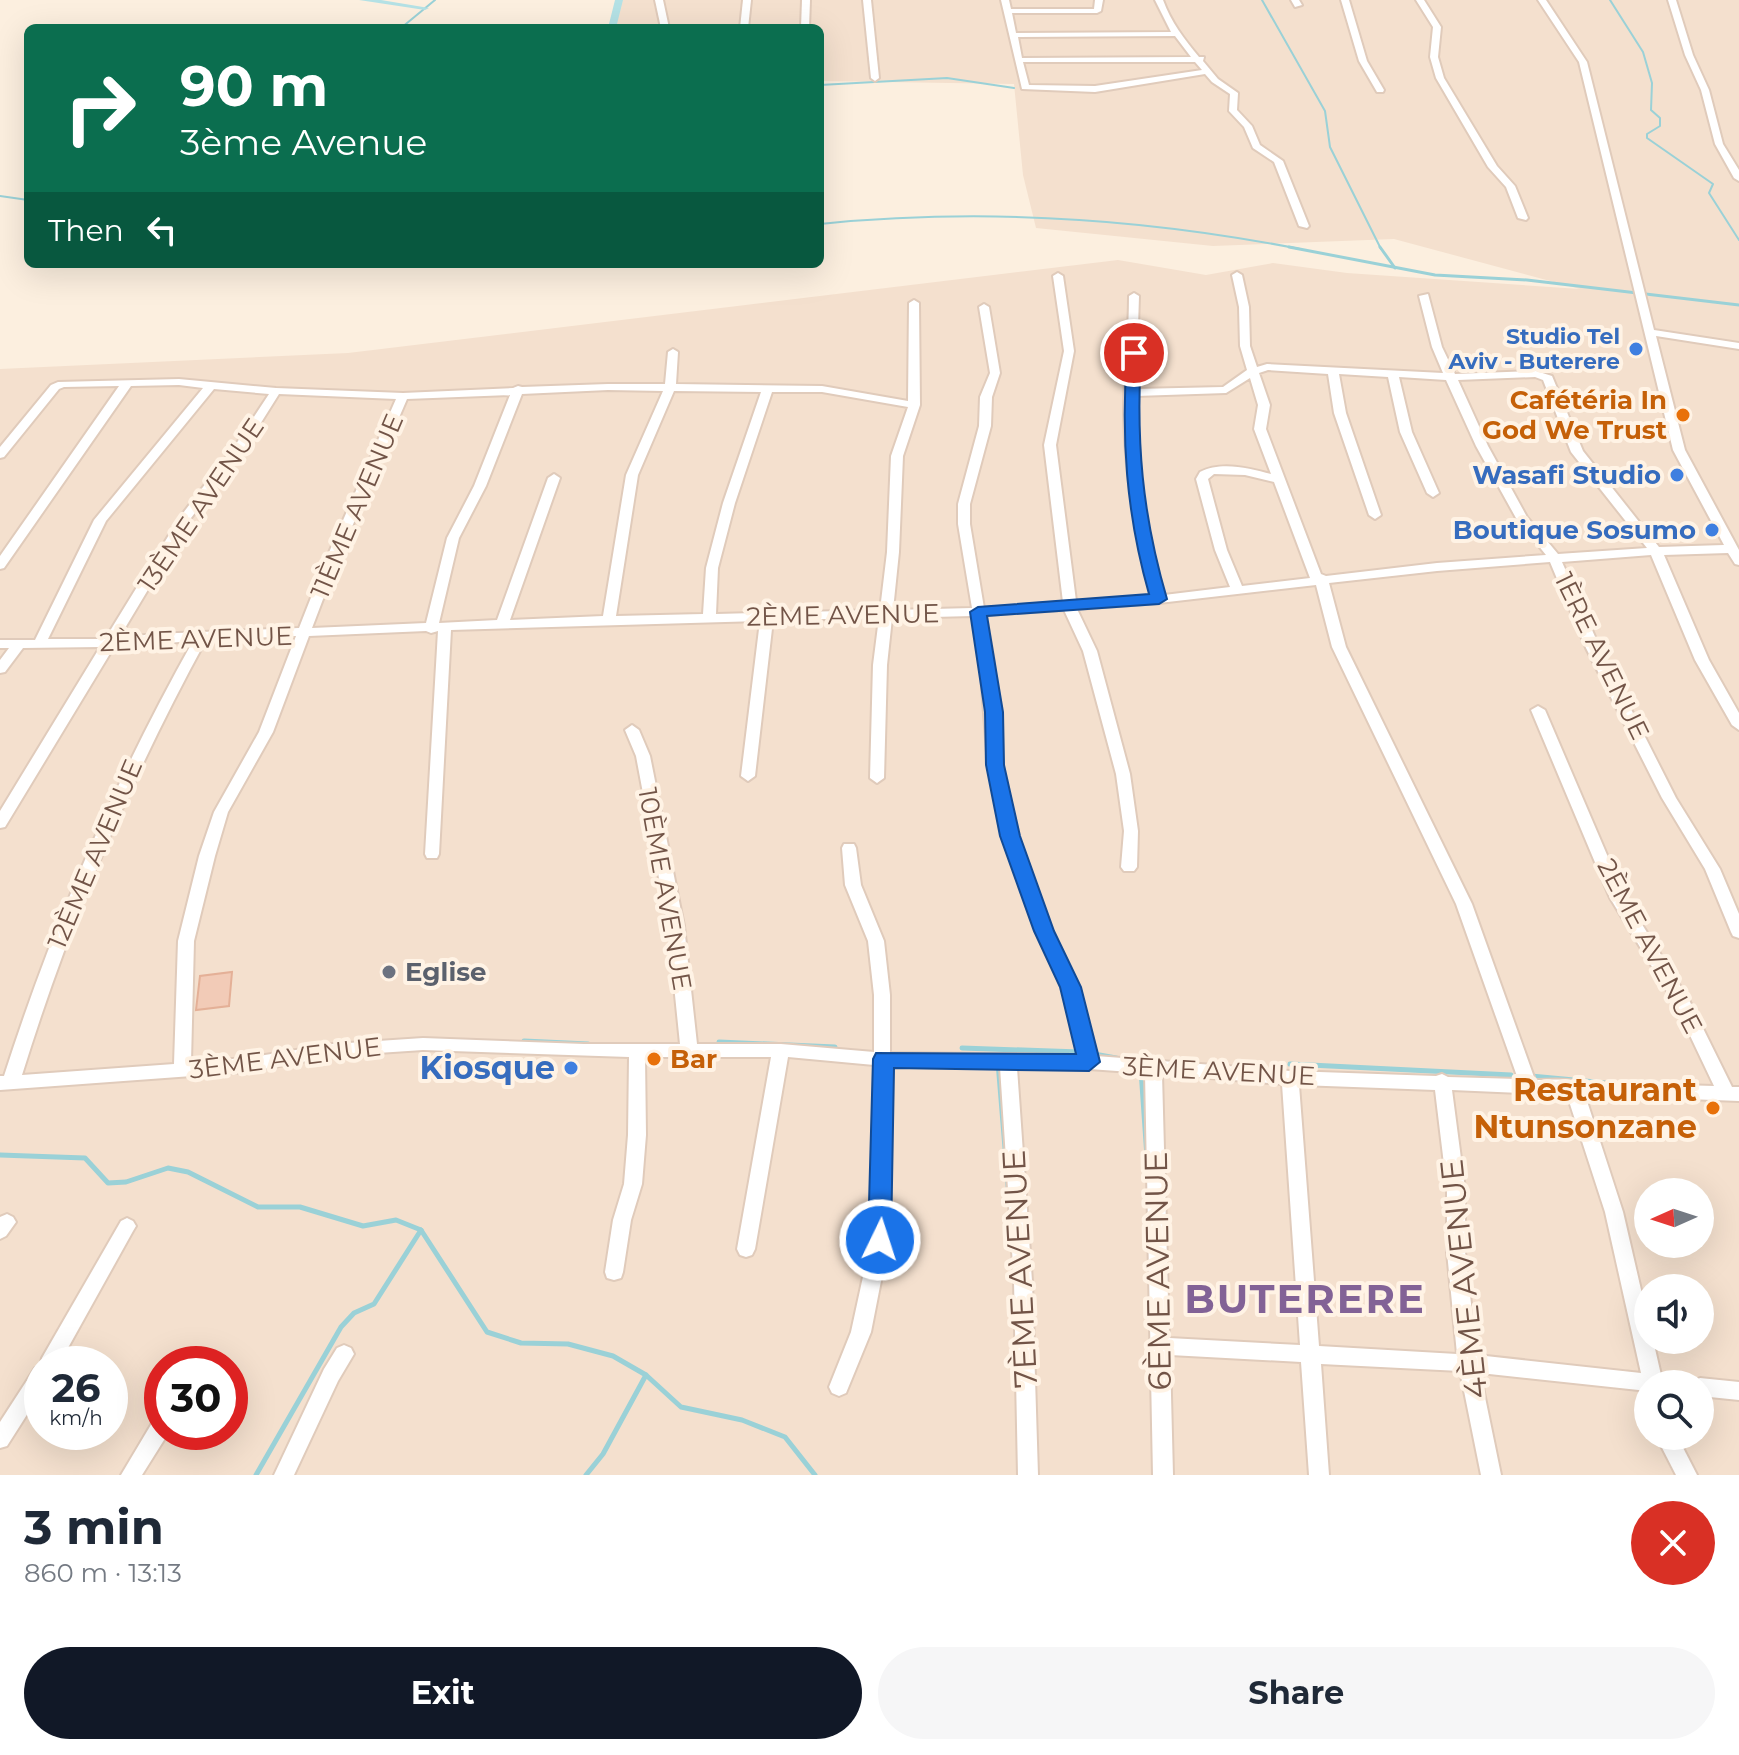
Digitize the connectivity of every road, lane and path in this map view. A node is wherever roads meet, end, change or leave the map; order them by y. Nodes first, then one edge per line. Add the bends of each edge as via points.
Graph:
1 (659, 0) edge
2 (747, 0) edge
3 (806, 0) edge
4 (867, 0) edge
5 (1005, 0) edge
6 (1099, 0) edge
7 (1159, 0) edge
8 (1345, 0) edge
9 (1420, 0) edge
10 (1542, 0) edge
11 (1672, 0) edge
12 (1006, 11) junction
13 (664, 24) edge
14 (744, 24) edge
15 (805, 24) edge
16 (1176, 34) junction
17 (1012, 35) junction
18 (1201, 59) junction
19 (1020, 60) junction
20 (1209, 71) junction
21 (875, 78) dead end
22 (1380, 90) dead end
23 (1739, 178) edge
24 (1523, 218) dead end
25 (1304, 226) dead end
26 (1237, 275) dead end
27 (1058, 276) dead end
28 (1134, 296) dead end
29 (1424, 296) dead end
30 (914, 303) dead end
31 (984, 307) dead end
32 (1650, 332) junction
33 (1739, 346) edge
34 (673, 352) dead end
35 (1252, 372) junction
36 (1333, 373) junction
37 (1393, 374) junction
38 (1453, 377) junction
39 (128, 382) junction
40 (210, 386) junction
41 (670, 388) junction
42 (518, 389) junction
43 (767, 390) junction
44 (276, 391) junction
45 (1130, 393) junction
46 (403, 396) junction
47 (914, 405) junction
48 (0, 455) edge
49 (554, 478) dead end
50 (1278, 479) junction
51 (1433, 493) dead end
52 (1375, 515) dead end
53 (1656, 551) junction
54 (1735, 555) edge
55 (1555, 559) junction
56 (0, 565) edge
57 (1318, 578) junction
58 (1237, 589) junction
59 (1159, 599) junction
60 (1071, 606) junction
61 (978, 612) junction
62 (884, 615) junction
63 (767, 617) junction
64 (709, 618) junction
65 (609, 620) junction
66 (502, 626) junction
67 (438, 629) junction
68 (305, 634) junction
69 (202, 636) junction
70 (109, 643) junction
71 (0, 644) edge
72 (19, 644) junction
73 (39, 644) junction
74 (0, 669) edge
75 (1538, 710) dead end
76 (1739, 725) edge
77 (632, 730) dead end
78 (748, 776) dead end
79 (877, 778) dead end
80 (0, 823) edge
81 (849, 848) dead end
82 (432, 854) dead end
83 (1129, 867) dead end
84 (1739, 932) edge
85 (689, 1049) junction
86 (781, 1050) junction
87 (637, 1051) junction
88 (883, 1059) junction
89 (1089, 1062) junction
90 (1008, 1064) junction
91 (1153, 1067) junction
92 (182, 1070) junction
93 (1290, 1078) junction
94 (1442, 1081) junction
95 (6, 1082) edge
96 (1529, 1086) junction
97 (1573, 1086) junction
98 (1735, 1097) edge
99 (127, 1226) dead end
100 (746, 1249) dead end
101 (614, 1272) dead end
102 (59, 1346) edge
103 (1160, 1346) junction
104 (344, 1354) dead end
105 (1309, 1354) junction
106 (1468, 1363) junction
107 (1650, 1370) edge
108 (1634, 1382) edge
109 (839, 1387) dead end
110 (1714, 1388) edge
111 (1739, 1391) edge
112 (24, 1402) edge
113 (0, 1439) edge
114 (146, 1450) edge
115 (1674, 1450) edge
116 (131, 1475) edge
117 (284, 1475) edge
118 (1028, 1475) edge
119 (1163, 1475) edge
120 (1319, 1475) edge
121 (1491, 1475) edge
122 (1687, 1475) edge

1 - 13 street
2 - 14 street
3 - 15 street
4 - 21 street
5 - 12 street
6 - 12 street via 1097,11
7 - 16 street
8 - 22 street via 1363,61
9 - 24 street via 1437,27 1434,57 1440,78 1510,186
10 - 32 street via 1583,62
11 - 23 street via 1719,144
12 - 17 street
16 - 17 street
16 - 18 street
17 - 19 street
18 - 19 street
18 - 20 street
19 - 20 street via 1025,87 1095,89
20 - 25 street via 1234,93 1233,111 1248,126 1256,146 1278,161
26 - 35 street
27 - 60 street via 1069,351 1050,438
28 - 45 street
29 - 38 street, 1ÈRE AVENUE via 1434,338
30 - 47 street
31 - 61 street via 995,373 964,504
32 - 33 street
32 - 54 street via 1679,450
34 - 41 street
35 - 36 street via 1267,367
35 - 45 street via 1226,390
35 - 50 street via 1265,410 1260,429
36 - 37 street
36 - 52 street via 1340,413
37 - 38 street
37 - 51 street via 1406,432
38 - 53 street via 1548,378 1577,452
38 - 55 street, 1ÈRE AVENUE via 1494,470 1522,518
39 - 40 street
39 - 48 street via 58,385
39 - 56 street
40 - 44 street
40 - 73 street via 100,520
41 - 42 street
41 - 43 street
41 - 65 street via 632,475
42 - 46 street
42 - 67 street via 453,538
43 - 47 street via 822,389
43 - 64 street via 715,555
44 - 46 street
44 - 70 street, 13ÈME AVENUE via 186,517
45 - 59 street via 1134,493
46 - 68 street, 11ÈME AVENUE
47 - 62 street via 897,456
49 - 66 street via 541,522 509,590
50 - 57 street
50 - 58 street via 1221,470 1202,479
53 - 54 street, 2ÈME AVENUE
53 - 55 street, 2ÈME AVENUE
53 - 76 street via 1702,660
55 - 57 street, 2ÈME AVENUE
55 - 84 street, 1ÈRE AVENUE via 1610,683 1712,869
57 - 58 street, 2ÈME AVENUE
57 - 96 street via 1339,647 1464,904
58 - 59 street, 2ÈME AVENUE
59 - 60 street, 2ÈME AVENUE
60 - 61 street, 2ÈME AVENUE
60 - 83 street via 1090,651 1119,753 1131,831
61 - 62 street, 2ÈME AVENUE
61 - 89 street via 994,712 995,765 1010,836 1044,931 1071,987
62 - 63 street, 2ÈME AVENUE
62 - 79 street
63 - 64 street, 2ÈME AVENUE
63 - 78 street
64 - 65 street, 2ÈME AVENUE
65 - 66 street, 2ÈME AVENUE
66 - 67 street, 2ÈME AVENUE
67 - 68 street, 2ÈME AVENUE
67 - 82 street
68 - 69 street, 2ÈME AVENUE
68 - 92 street, 11ÈME AVENUE via 266,732 221,812 207,856 186,941
69 - 70 street, 2ÈME AVENUE
69 - 95 street, 12ÈME AVENUE via 146,737 96,847
70 - 73 street, 2ÈME AVENUE
70 - 80 street, 13ÈME AVENUE
71 - 72 street, 2ÈME AVENUE
72 - 73 street, 2ÈME AVENUE
72 - 74 street
75 - 98 street, 2ÈME AVENUE via 1618,898
77 - 85 street, 10ÈME AVENUE via 643,756 676,926
81 - 88 street via 853,885 876,941
85 - 86 street, 3ÈME AVENUE
85 - 87 street, 3ÈME AVENUE
86 - 88 street, 3ÈME AVENUE
86 - 100 street
87 - 92 street, 3ÈME AVENUE via 423,1044
87 - 101 street via 633,1184
88 - 90 street, 3ÈME AVENUE
88 - 109 street via 880,1240 861,1332
89 - 90 street, 3ÈME AVENUE
89 - 91 street, 3ÈME AVENUE
90 - 118 street, 7ÈME AVENUE via 1023,1281
91 - 93 street, 3ÈME AVENUE
91 - 103 street, 6ÈME AVENUE
92 - 95 street, 3ÈME AVENUE
93 - 94 street, 3ÈME AVENUE
93 - 105 street
94 - 96 street, 3ÈME AVENUE
94 - 106 street, 4ÈME AVENUE via 1456,1189 1456,1252
96 - 97 street, 3ÈME AVENUE
97 - 98 street, 3ÈME AVENUE
97 - 107 street via 1614,1212
99 - 102 street
103 - 105 street
103 - 119 street, 6ÈME AVENUE
104 - 117 street
105 - 106 street
105 - 120 street
106 - 108 street
106 - 121 street, 4ÈME AVENUE
110 - 111 street
112 - 113 street
114 - 116 street
115 - 122 street

